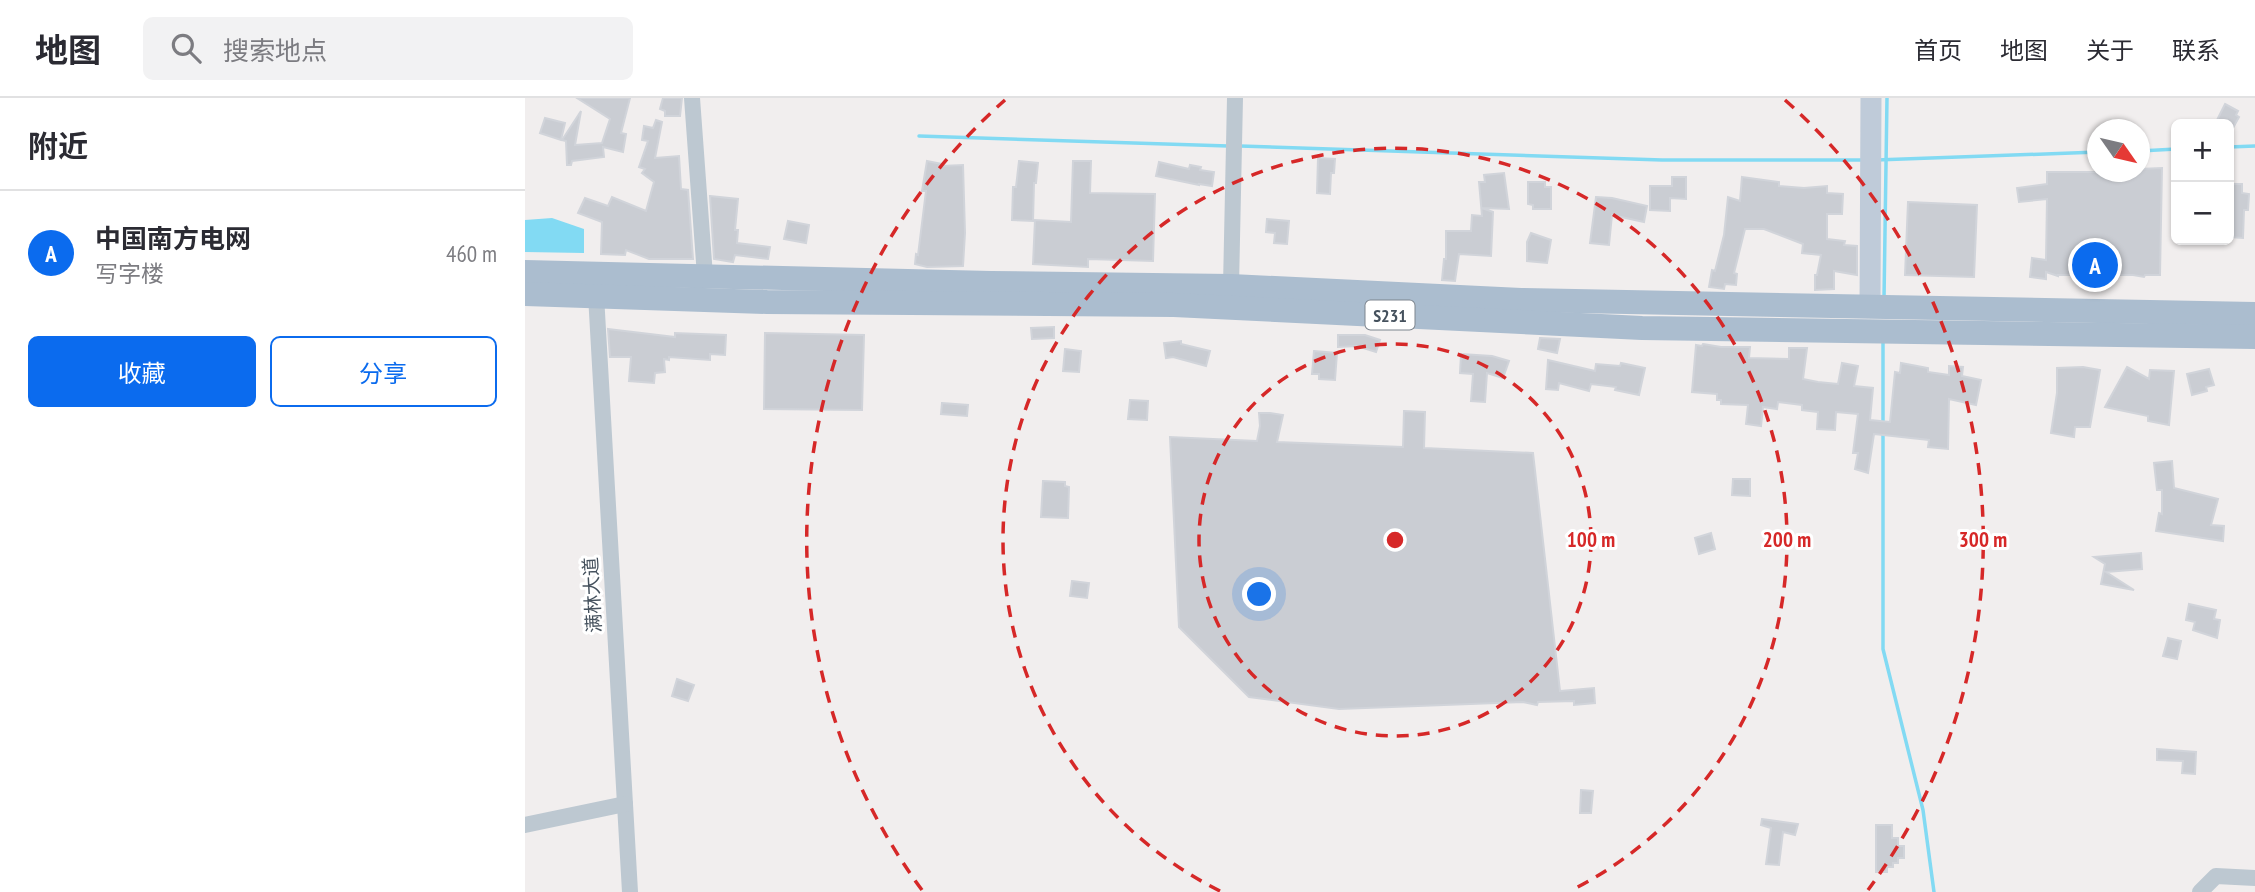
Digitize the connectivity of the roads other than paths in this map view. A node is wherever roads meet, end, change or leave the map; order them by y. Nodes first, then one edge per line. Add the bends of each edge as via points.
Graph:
1 (692, 98) edge
2 (1235, 98) edge
3 (1871, 98) edge
4 (525, 272) edge
5 (705, 276) junction
6 (1231, 285) junction
7 (525, 294) edge
8 (596, 295) junction
9 (1870, 307) junction
10 (2255, 314) edge
11 (2255, 337) edge
12 (625, 804) junction
13 (525, 825) edge
14 (2255, 878) edge
15 (630, 892) edge
16 (2200, 892) edge

1 - 5 street
2 - 6 street
3 - 9 street
4 - 5 main road, S231
5 - 6 main road, S231
6 - 9 main road, S231 via 1521,300
7 - 8 main road, S231
8 - 11 main road, S231 via 767,302 1174,305 1642,328
8 - 12 street, 满林大道
9 - 10 main road, S231
12 - 13 street
12 - 15 street, 满林大道
14 - 16 street via 2216,876

